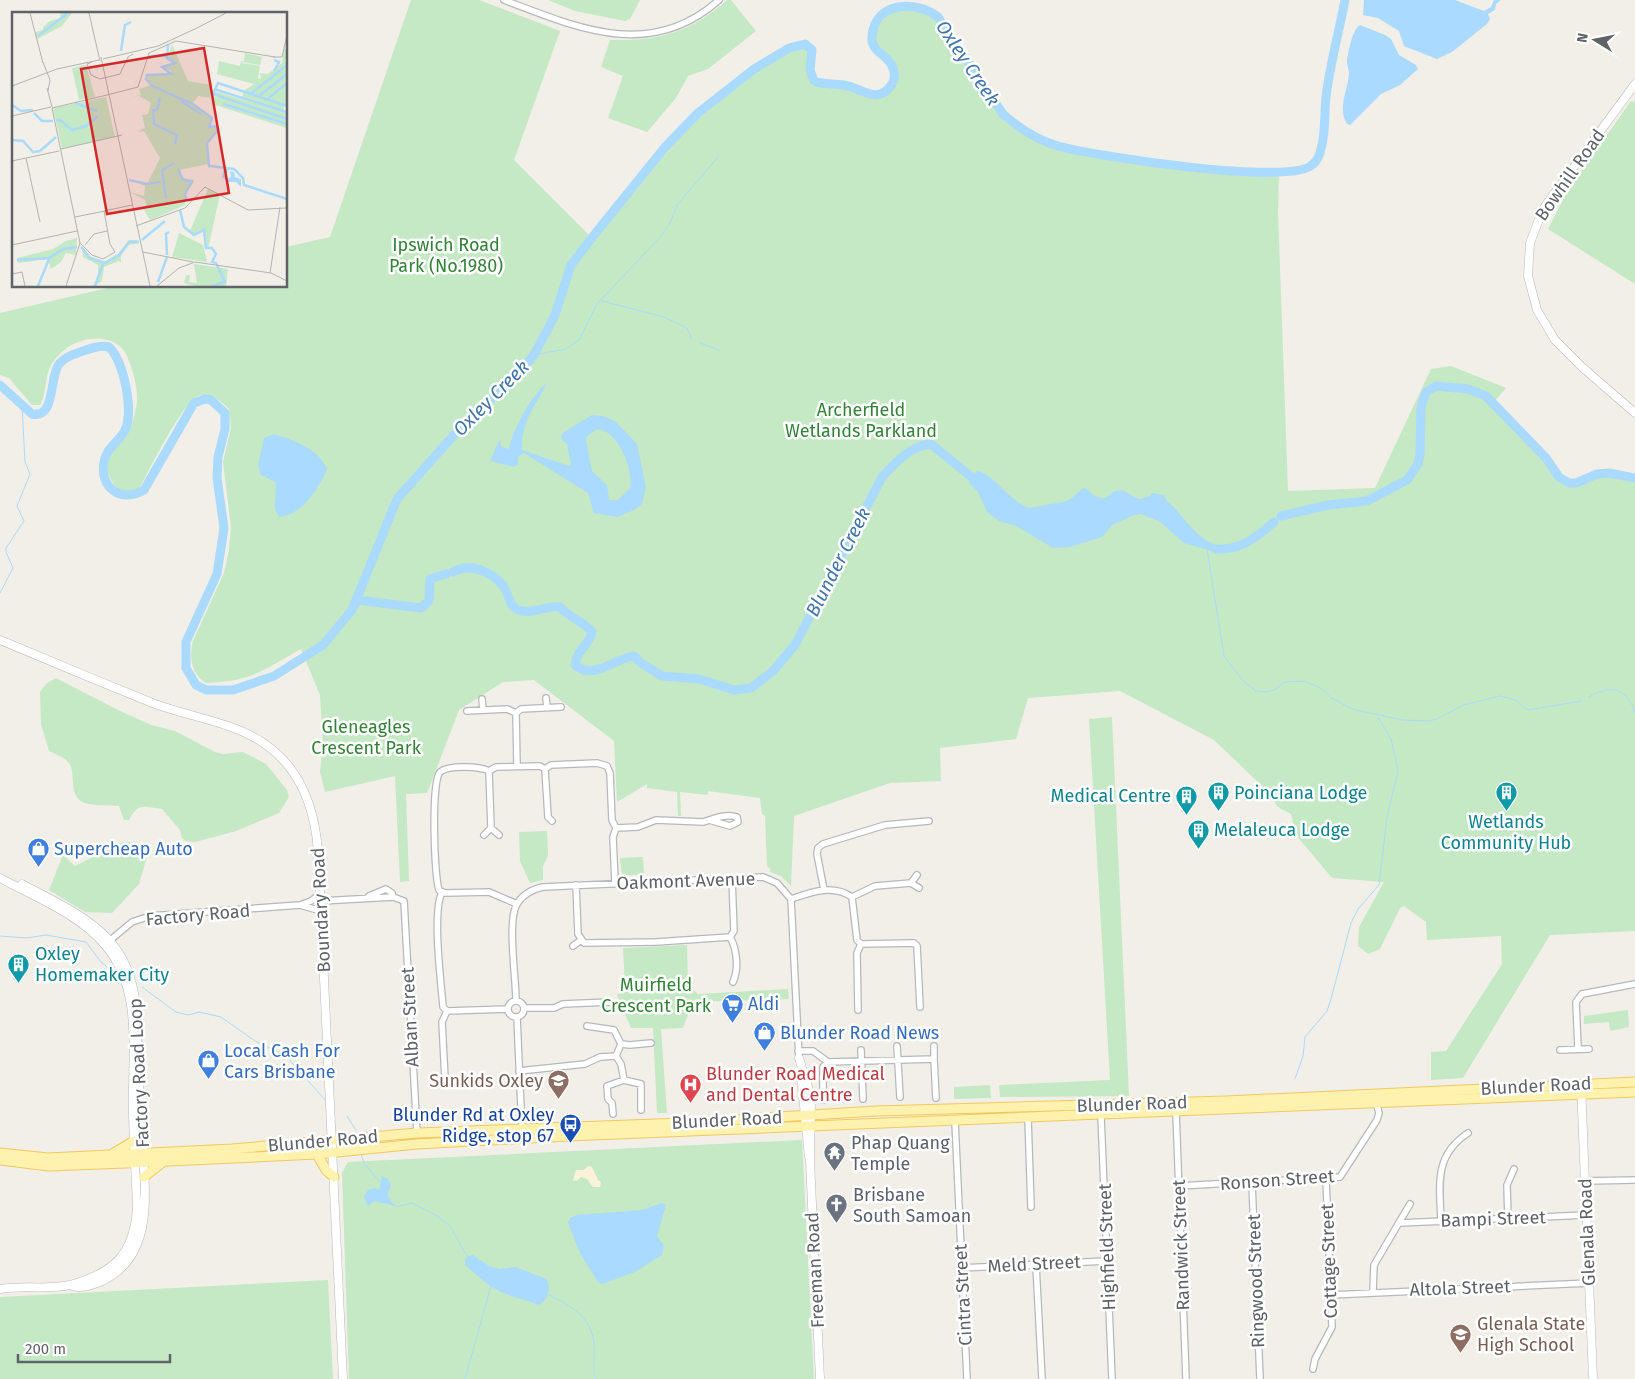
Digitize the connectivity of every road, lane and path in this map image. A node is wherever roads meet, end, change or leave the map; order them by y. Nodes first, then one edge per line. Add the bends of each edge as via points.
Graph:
1 (504, 0) edge
2 (719, 0) edge
3 (1635, 84) edge
4 (1635, 413) edge
5 (0, 640) edge
6 (546, 698) dead end
7 (482, 699) dead end
8 (561, 707) dead end
9 (547, 708) junction
10 (483, 710) junction
11 (467, 711) dead end
12 (516, 713) junction
13 (518, 766) junction
14 (544, 769) junction
15 (488, 770) junction
16 (709, 820) dead end
17 (552, 821) dead end
18 (929, 821) dead end
19 (491, 828) junction
20 (616, 828) junction
21 (484, 835) dead end
22 (499, 835) dead end
23 (0, 873) edge
24 (917, 875) dead end
25 (0, 878) edge
26 (732, 878) junction
27 (615, 883) junction
28 (911, 883) junction
29 (576, 885) junction
30 (919, 888) dead end
31 (824, 890) junction
32 (442, 892) junction
33 (321, 897) junction
34 (852, 897) junction
35 (791, 900) junction
36 (404, 901) joint
37 (517, 904) junction
38 (300, 906) junction
39 (321, 911) junction
40 (730, 936) junction
41 (581, 940) junction
42 (108, 942) junction
43 (861, 944) junction
44 (573, 946) dead end
45 (733, 982) dead end
46 (1635, 984) edge
47 (516, 1001) junction
48 (610, 1002) dead end
49 (920, 1007) dead end
50 (524, 1008) junction
51 (508, 1009) junction
52 (858, 1010) dead end
53 (446, 1011) junction
54 (517, 1017) junction
55 (587, 1026) dead end
56 (651, 1043) dead end
57 (621, 1044) junction
58 (897, 1046) dead end
59 (934, 1046) dead end
60 (1578, 1049) junction
61 (1589, 1049) dead end
62 (861, 1050) dead end
63 (1560, 1050) dead end
64 (798, 1054) junction
65 (616, 1056) junction
66 (934, 1059) junction
67 (898, 1061) junction
68 (828, 1062) junction
69 (862, 1062) junction
70 (519, 1071) junction
71 (445, 1079) dead end
72 (624, 1080) junction
73 (1635, 1082) edge
74 (1582, 1089) junction
75 (1635, 1092) edge
76 (1372, 1093) junction
77 (900, 1097) dead end
78 (936, 1098) dead end
79 (863, 1099) dead end
80 (823, 1100) dead end
81 (1377, 1102) junction
82 (641, 1110) dead end
83 (1176, 1112) junction
84 (613, 1114) dead end
85 (808, 1116) junction
86 (1101, 1116) junction
87 (1028, 1118) junction
88 (955, 1121) junction
89 (809, 1127) junction
90 (521, 1128) junction
91 (417, 1133) junction
92 (1468, 1133) dead end
93 (332, 1139) junction
94 (522, 1139) junction
95 (134, 1141) junction
96 (333, 1152) junction
97 (0, 1153) edge
98 (317, 1154) junction
99 (110, 1155) junction
100 (139, 1158) junction
101 (0, 1160) edge
102 (165, 1161) junction
103 (1514, 1169) dead end
104 (334, 1176) junction
105 (144, 1177) junction
106 (1326, 1179) junction
107 (1635, 1180) edge
108 (1585, 1181) junction
109 (1252, 1183) junction
110 (1179, 1186) junction
111 (1410, 1204) dead end
112 (1031, 1207) dead end
113 (1586, 1215) junction
114 (1508, 1219) junction
115 (1441, 1222) junction
116 (1399, 1223) junction
117 (1107, 1261) junction
118 (1036, 1265) junction
119 (962, 1268) junction
120 (1589, 1283) junction
121 (70, 1285) junction
122 (0, 1288) edge
123 (1373, 1292) junction
124 (1331, 1295) junction
125 (1313, 1369) dead end
126 (343, 1379) edge
127 (820, 1379) edge
128 (966, 1379) edge
129 (1042, 1379) edge
130 (1112, 1379) edge
131 (1186, 1379) edge
132 (1260, 1379) edge
133 (1592, 1379) edge

1 - 2 street via 589,30 627,35 679,25 703,13
3 - 4 main road, Bowhill Road via 1543,209 1530,243 1528,276 1537,310 1555,340
5 - 33 main road, Boundary Road via 158,705 232,727 269,746 298,777 310,805 318,843
6 - 9 street
7 - 10 street
8 - 9 street
9 - 12 street via 521,709
10 - 11 street
10 - 12 street
12 - 13 street
13 - 14 street via 540,766
13 - 15 street via 496,766
14 - 17 street via 548,818
14 - 20 street via 551,765 597,763 607,766 612,820
15 - 19 street
15 - 32 street via 481,767 446,769 436,779 437,886
16 - 20 street via 652,820 638,827
18 - 31 street via 885,824 823,844 817,854
19 - 21 street
19 - 22 street
20 - 27 street via 613,837
23 - 42 main road, Factory Road Loop via 82,917
24 - 28 street
25 - 42 main road, Factory Road Loop
26 - 27 street, Oakmont Avenue
26 - 35 street, Oakmont Avenue via 762,877 777,883
26 - 40 street via 734,930
27 - 29 street, Oakmont Avenue
28 - 30 street
28 - 34 street via 875,886
29 - 37 street, Oakmont Avenue via 537,888
29 - 41 street
31 - 34 street via 841,891
31 - 35 street
32 - 37 street via 489,892
32 - 53 street via 438,903 443,1007
33 - 36 street, Factory Road via 393,897
33 - 38 street, Factory Road
33 - 39 main road, Boundary Road
34 - 43 street via 857,940
35 - 64 street
36 - 91 street, Alban Street
37 - 47 street via 513,922
38 - 39 street, Factory Road
38 - 42 street, Factory Road via 144,917 125,927
39 - 93 main road, Boundary Road
40 - 41 street via 591,944
40 - 45 street via 735,945 736,976
41 - 44 street
42 - 95 main road, Factory Road Loop via 120,966 130,1001
42 - 100 main road, Factory Road Loop via 130,972 135,990
43 - 49 street via 910,942 917,946
43 - 52 street via 857,953
46 - 60 street via 1578,997
47 - 50 street
47 - 51 street
48 - 50 street
50 - 54 street
51 - 53 street
51 - 54 street
53 - 71 street via 442,1022
54 - 70 street
55 - 57 street via 614,1030
56 - 57 street
57 - 65 street
58 - 67 street
59 - 66 street
60 - 61 street
60 - 63 street
62 - 69 street
64 - 68 street via 813,1050
64 - 85 main road
65 - 70 street via 593,1058 585,1064
65 - 72 street
66 - 67 street
66 - 78 street
67 - 69 street
67 - 77 street
68 - 69 street
68 - 80 street via 823,1067
69 - 79 street
70 - 90 street
72 - 82 street via 641,1084
72 - 84 street via 607,1086
73 - 74 main road, Blunder Road
74 - 75 main road, Blunder Road
74 - 76 main road, Blunder Road
74 - 81 main road, Blunder Road
74 - 108 main road, Glenala Road
76 - 81 street
76 - 85 main road, Blunder Road
81 - 83 main road, Blunder Road
81 - 106 street, Ronson Street via 1378,1117 1342,1175
83 - 86 main road, Blunder Road
83 - 110 street, Randwick Street
85 - 89 main road
85 - 90 main road, Blunder Road
86 - 87 main road, Blunder Road
86 - 117 street, Highfield Street
87 - 88 main road, Blunder Road
87 - 112 street
88 - 89 main road, Blunder Road
88 - 119 street, Cintra Street
89 - 94 main road, Blunder Road
89 - 127 main road, Freeman Road
90 - 91 main road, Blunder Road
90 - 94 street
91 - 93 main road, Blunder Road
92 - 115 street via 1454,1144 1440,1168
93 - 96 main road, Boundary Road
93 - 100 main road, Blunder Road
94 - 96 main road, Blunder Road
95 - 99 main road
95 - 100 main road, Factory Road Loop
96 - 98 main road, Blunder Road
96 - 104 main road, Boundary Road
97 - 99 main road, Blunder Road via 33,1157
98 - 102 main road, Blunder Road
98 - 104 main road via 326,1170
99 - 100 main road, Blunder Road
100 - 101 main road, Blunder Road via 48,1166
100 - 102 main road, Blunder Road
100 - 105 main road
100 - 121 main road via 136,1218 129,1246 108,1270
102 - 105 main road
103 - 114 street via 1507,1185
104 - 126 main road, Boundary Road
105 - 121 main road via 144,1220 132,1255 106,1279 84,1287
106 - 109 street, Ronson Street
106 - 124 street, Cottage Street
107 - 108 street
108 - 113 main road, Glenala Road
109 - 110 street, Ronson Street
109 - 132 street, Ringwood Street
110 - 131 street, Randwick Street
111 - 116 street
113 - 114 street, Bampi Street
113 - 120 main road, Glenala Road
114 - 115 street, Bampi Street
115 - 116 street, Bampi Street
116 - 123 street via 1374,1265
117 - 118 street, Meld Street
117 - 130 street, Highfield Street
118 - 119 street, Meld Street
118 - 129 street
119 - 128 street, Cintra Street
120 - 123 street, Altola Street
120 - 133 main road, Glenala Road
121 - 122 main road
123 - 124 street, Altola Street
124 - 125 street, Cottage Street via 1332,1327 1315,1358

